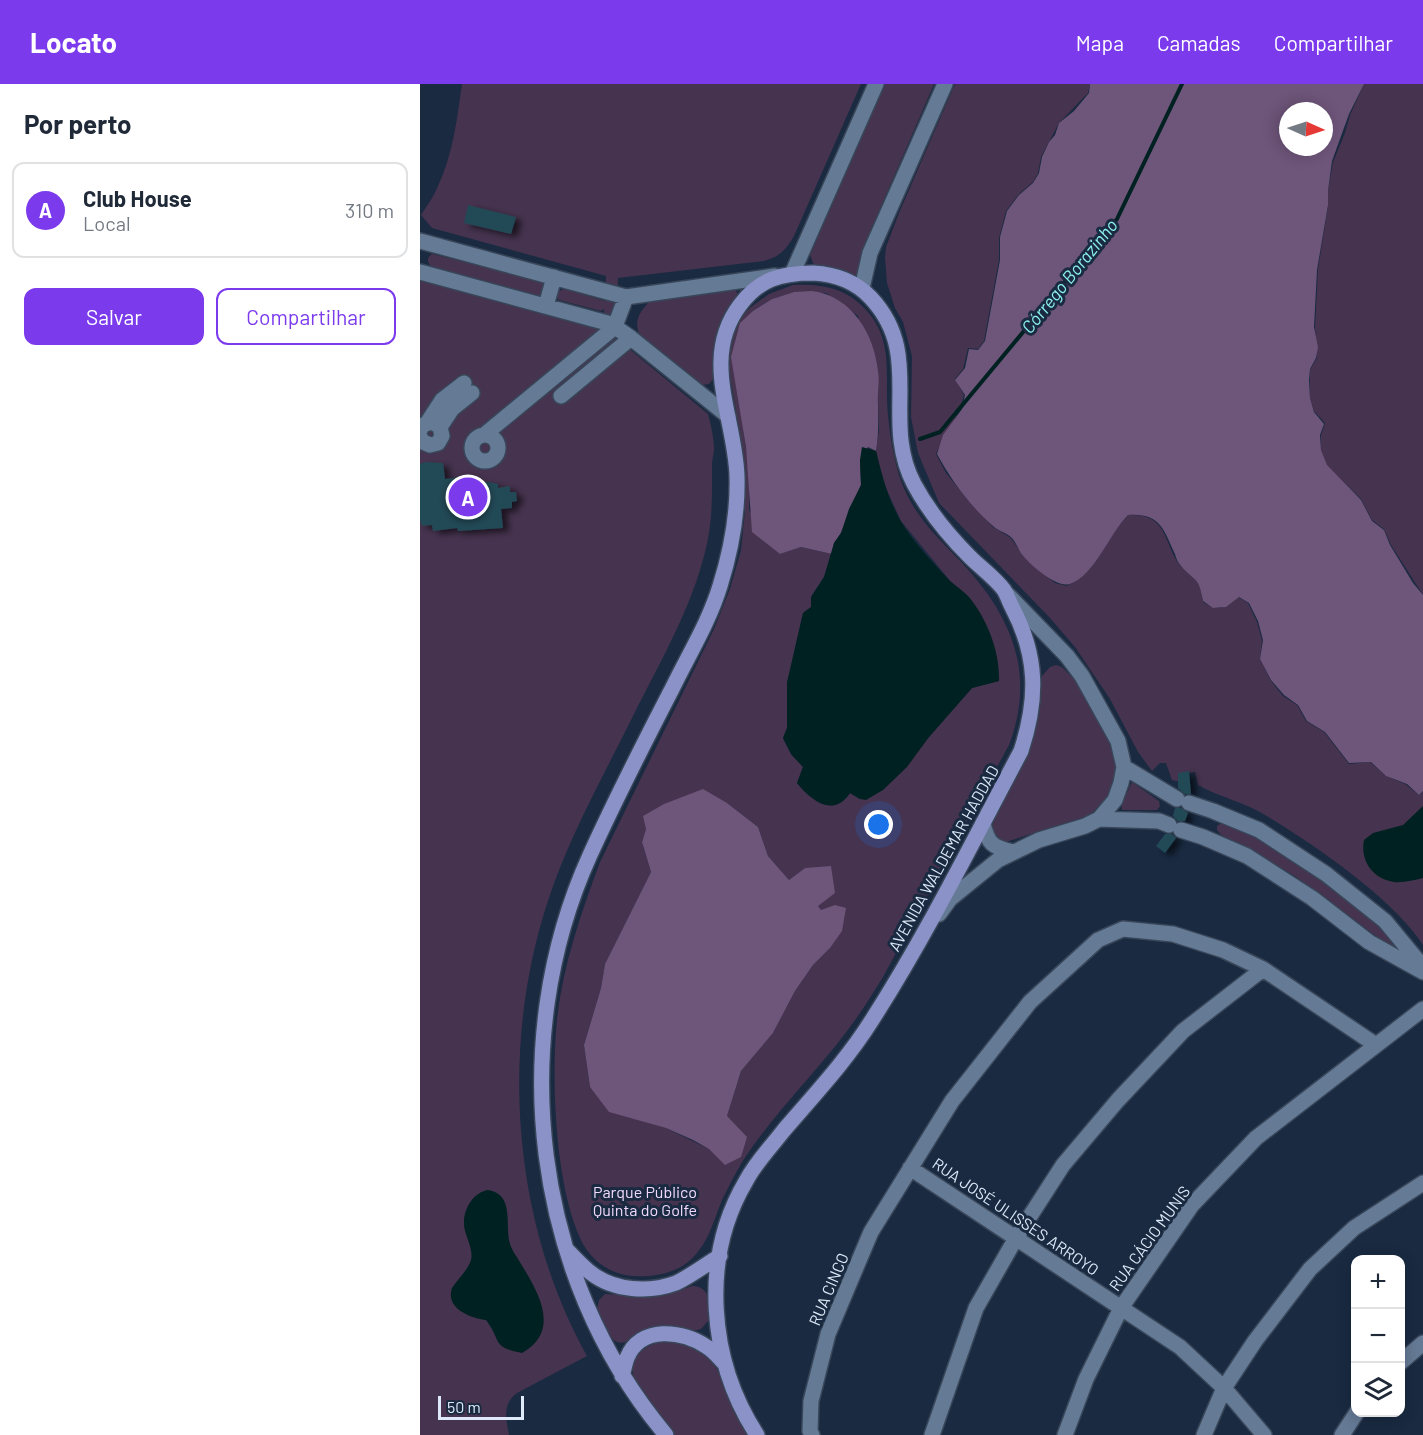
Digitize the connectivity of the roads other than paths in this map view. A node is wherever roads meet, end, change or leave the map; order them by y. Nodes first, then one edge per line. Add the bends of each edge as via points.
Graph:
1 (876, 84) edge
2 (945, 84) edge
3 (420, 240) edge
4 (420, 251) edge
5 (420, 272) edge
6 (787, 275) junction
7 (554, 277) junction
8 (862, 288) junction
9 (626, 297) junction
10 (546, 306) junction
11 (615, 326) junction
12 (631, 338) junction
13 (468, 388) dead end
14 (561, 396) dead end
15 (728, 416) junction
16 (429, 427) edge
17 (484, 435) junction
18 (420, 437) edge
19 (510, 439) dead end
20 (498, 450) junction
21 (1004, 591) junction
22 (1124, 767) junction
23 (1178, 799) junction
24 (1213, 811) junction
25 (1099, 819) junction
26 (983, 823) junction
27 (1170, 825) junction
28 (1203, 837) junction
29 (1013, 852) junction
30 (917, 943) junction
31 (1423, 967) edge
32 (1263, 969) junction
33 (1423, 972) edge
34 (1423, 1009) edge
35 (1356, 1033) junction
36 (1376, 1045) junction
37 (1360, 1057) junction
38 (910, 1167) junction
39 (1423, 1183) edge
40 (1016, 1238) junction
41 (565, 1249) junction
42 (720, 1256) junction
43 (1121, 1308) junction
44 (1423, 1342) edge
45 (1405, 1359) edge
46 (724, 1363) junction
47 (622, 1376) junction
48 (1224, 1388) junction
49 (1354, 1417) edge
50 (666, 1435) edge
51 (757, 1435) edge
52 (812, 1435) edge
53 (932, 1435) edge
54 (1065, 1435) edge
55 (1204, 1435) edge
56 (1264, 1435) edge
57 (1342, 1435) edge

1 - 6 street
2 - 8 street via 870,253
3 - 4 street
3 - 7 street
5 - 10 street
6 - 8 main road, AVENIDA WALDEMAR HADDAD via 830,275
6 - 9 street
6 - 15 main road, AVENIDA WALDEMAR HADDAD via 767,280 748,294 735,310 722,341 720,380
7 - 9 street
7 - 10 street
8 - 21 main road, AVENIDA WALDEMAR HADDAD via 891,325 898,344 901,444 910,476 943,529
9 - 11 street
10 - 11 street
11 - 12 street
11 - 17 street
12 - 14 street
12 - 15 street
13 - 16 street via 442,400
15 - 41 main road, AVENIDA WALDEMAR HADDAD via 735,448 736,497 720,586 589,856 573,896 550,985 541,1078 548,1164
16 - 18 street via 442,436 438,443 427,444
17 - 20 street via 496,441
17 - 20 street via 473,443 475,456 490,460
19 - 20 street
21 - 22 street via 1082,676 1118,741
21 - 26 main road, AVENIDA WALDEMAR HADDAD via 1026,640 1034,688 1021,751
22 - 23 street
22 - 25 street via 1115,800
23 - 24 street
23 - 27 street
24 - 28 street
24 - 31 street via 1259,830 1326,874 1386,921
25 - 27 street
25 - 29 street
26 - 29 street via 990,844
26 - 30 main road, AVENIDA WALDEMAR HADDAD
27 - 28 street
28 - 33 street via 1247,856 1312,898 1369,942
29 - 30 street via 950,899
30 - 42 main road, AVENIDA WALDEMAR HADDAD via 871,1022 745,1182
32 - 35 street, RUA CINCO
32 - 38 street, RUA CINCO via 1223,950 1173,934 1123,929 1098,940 1030,1002 952,1101
32 - 40 street via 1184,1031 1118,1100 1063,1165
34 - 36 street, RUA CÁCIO MUNIS
35 - 36 street, RUA CINCO
35 - 37 street
36 - 37 street, RUA CÁCIO MUNIS
37 - 43 street, RUA CÁCIO MUNIS via 1256,1138 1192,1205
38 - 40 street, RUA JOSÉ ULISSES ARROYO
38 - 52 street, RUA CINCO via 871,1232 828,1334 811,1401
39 - 48 street via 1354,1228 1310,1269
40 - 43 street, RUA JOSÉ ULISSES ARROYO
40 - 53 street via 976,1308
41 - 42 main road via 607,1283 639,1289 675,1283
41 - 47 main road, AVENIDA WALDEMAR HADDAD via 582,1298
42 - 46 main road, AVENIDA WALDEMAR HADDAD via 716,1310
43 - 48 street, RUA JOSÉ ULISSES ARROYO via 1180,1347
43 - 54 street, RUA CÁCIO MUNIS via 1086,1379
44 - 45 street
46 - 47 main road via 708,1347 677,1334 664,1334 647,1337 635,1345
46 - 51 main road, AVENIDA WALDEMAR HADDAD via 744,1415
47 - 50 main road, AVENIDA WALDEMAR HADDAD
48 - 55 street
48 - 56 street, RUA JOSÉ ULISSES ARROYO
49 - 57 street

